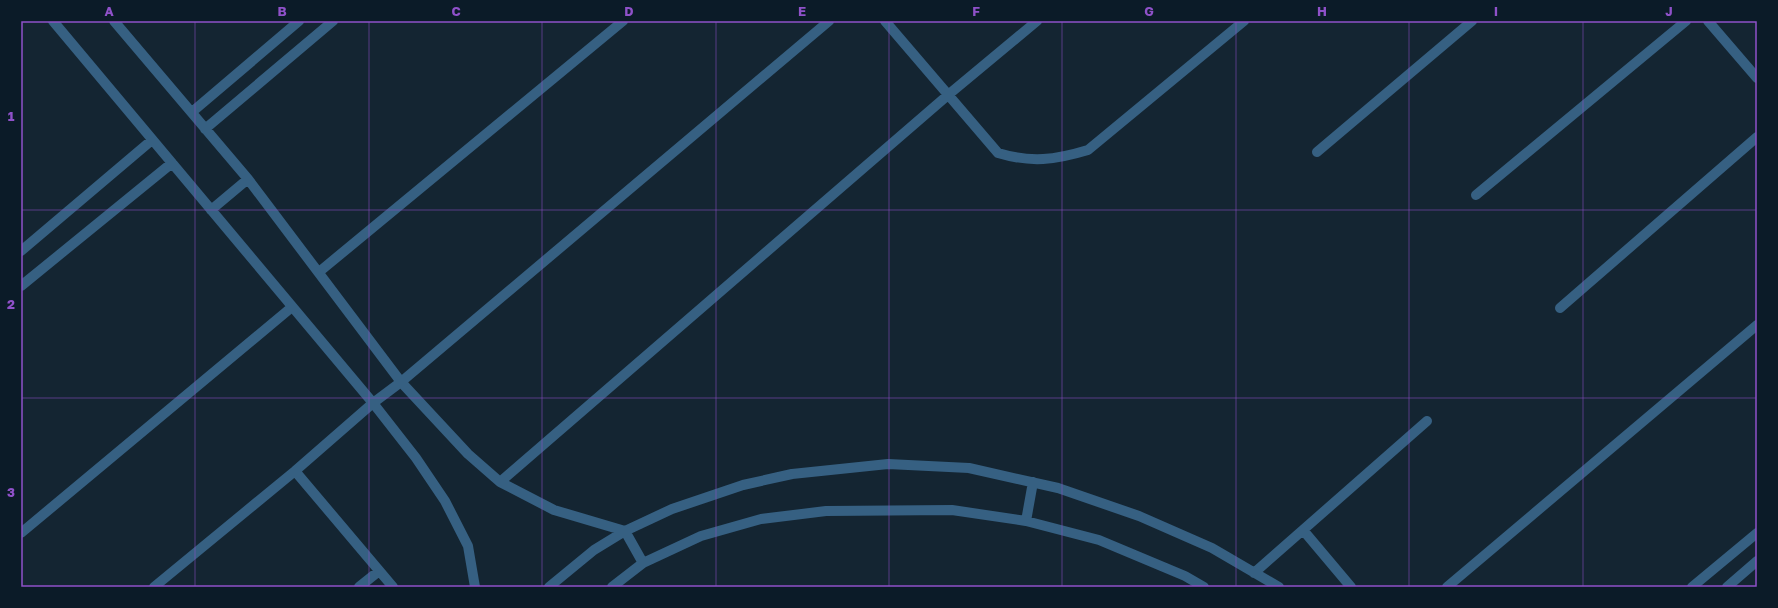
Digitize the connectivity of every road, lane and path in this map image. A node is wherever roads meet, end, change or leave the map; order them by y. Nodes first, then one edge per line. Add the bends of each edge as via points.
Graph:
1 (53, 21) edge
2 (114, 21) edge
3 (300, 21) edge
4 (333, 21) edge
5 (623, 21) edge
6 (829, 21) edge
7 (885, 21) edge
8 (1037, 21) edge
9 (1244, 21) edge
10 (1472, 21) edge
11 (1686, 21) edge
12 (1708, 21) edge
13 (1757, 78) edge
14 (948, 95) junction
15 (192, 112) junction
16 (206, 129) junction
17 (1757, 137) edge
18 (152, 140) junction
19 (1317, 152) dead end
20 (172, 163) junction
21 (248, 179) junction
22 (1476, 195) dead end
23 (211, 210) junction
24 (21, 251) edge
25 (320, 272) junction
26 (21, 286) edge
27 (292, 307) junction
28 (1560, 308) dead end
29 (1757, 325) edge
30 (401, 382) junction
31 (373, 403) junction
32 (1427, 421) dead end
33 (295, 471) junction
34 (500, 482) junction
35 (1033, 482) junction
36 (1026, 521) junction
37 (1303, 530) junction
38 (625, 531) junction
39 (21, 533) edge
40 (1757, 533) edge
41 (1757, 561) edge
42 (643, 563) junction
43 (379, 570) junction
44 (1254, 573) junction
45 (154, 587) edge
46 (359, 587) edge
47 (393, 587) edge
48 (475, 587) edge
49 (549, 587) edge
50 (612, 587) edge
51 (1204, 587) edge
52 (1279, 587) edge
53 (1351, 587) edge
54 (1447, 587) edge
55 (1692, 587) edge
56 (1727, 587) edge

1 - 18 street
2 - 15 street
3 - 15 street
4 - 16 street
5 - 25 street
6 - 30 street
7 - 14 street
8 - 14 street
9 - 14 street via 1088,150 1063,158 1039,160 1015,158 998,153
10 - 19 street
11 - 22 street
12 - 13 street
14 - 34 street
15 - 16 street
16 - 21 street
17 - 28 street
18 - 20 street
18 - 24 street
20 - 23 street
20 - 26 street
21 - 23 street
21 - 25 street
23 - 27 street
25 - 30 street
27 - 31 street
27 - 39 street
29 - 54 street
30 - 31 street
30 - 34 street via 468,454
31 - 33 street
31 - 48 street via 416,458 445,501 468,546
32 - 37 street
33 - 43 street
33 - 45 street
34 - 38 street via 554,510
35 - 36 street
35 - 38 street via 969,468 888,464 824,470 743,485 672,509
35 - 44 street via 1140,516 1212,548
36 - 42 street via 952,510 826,511 761,519 701,536
36 - 51 street via 1099,540 1185,576
37 - 44 street
37 - 53 street
38 - 42 street
38 - 49 street via 594,550
40 - 55 street
41 - 56 street
42 - 50 street
43 - 46 street
43 - 47 street
44 - 52 street

